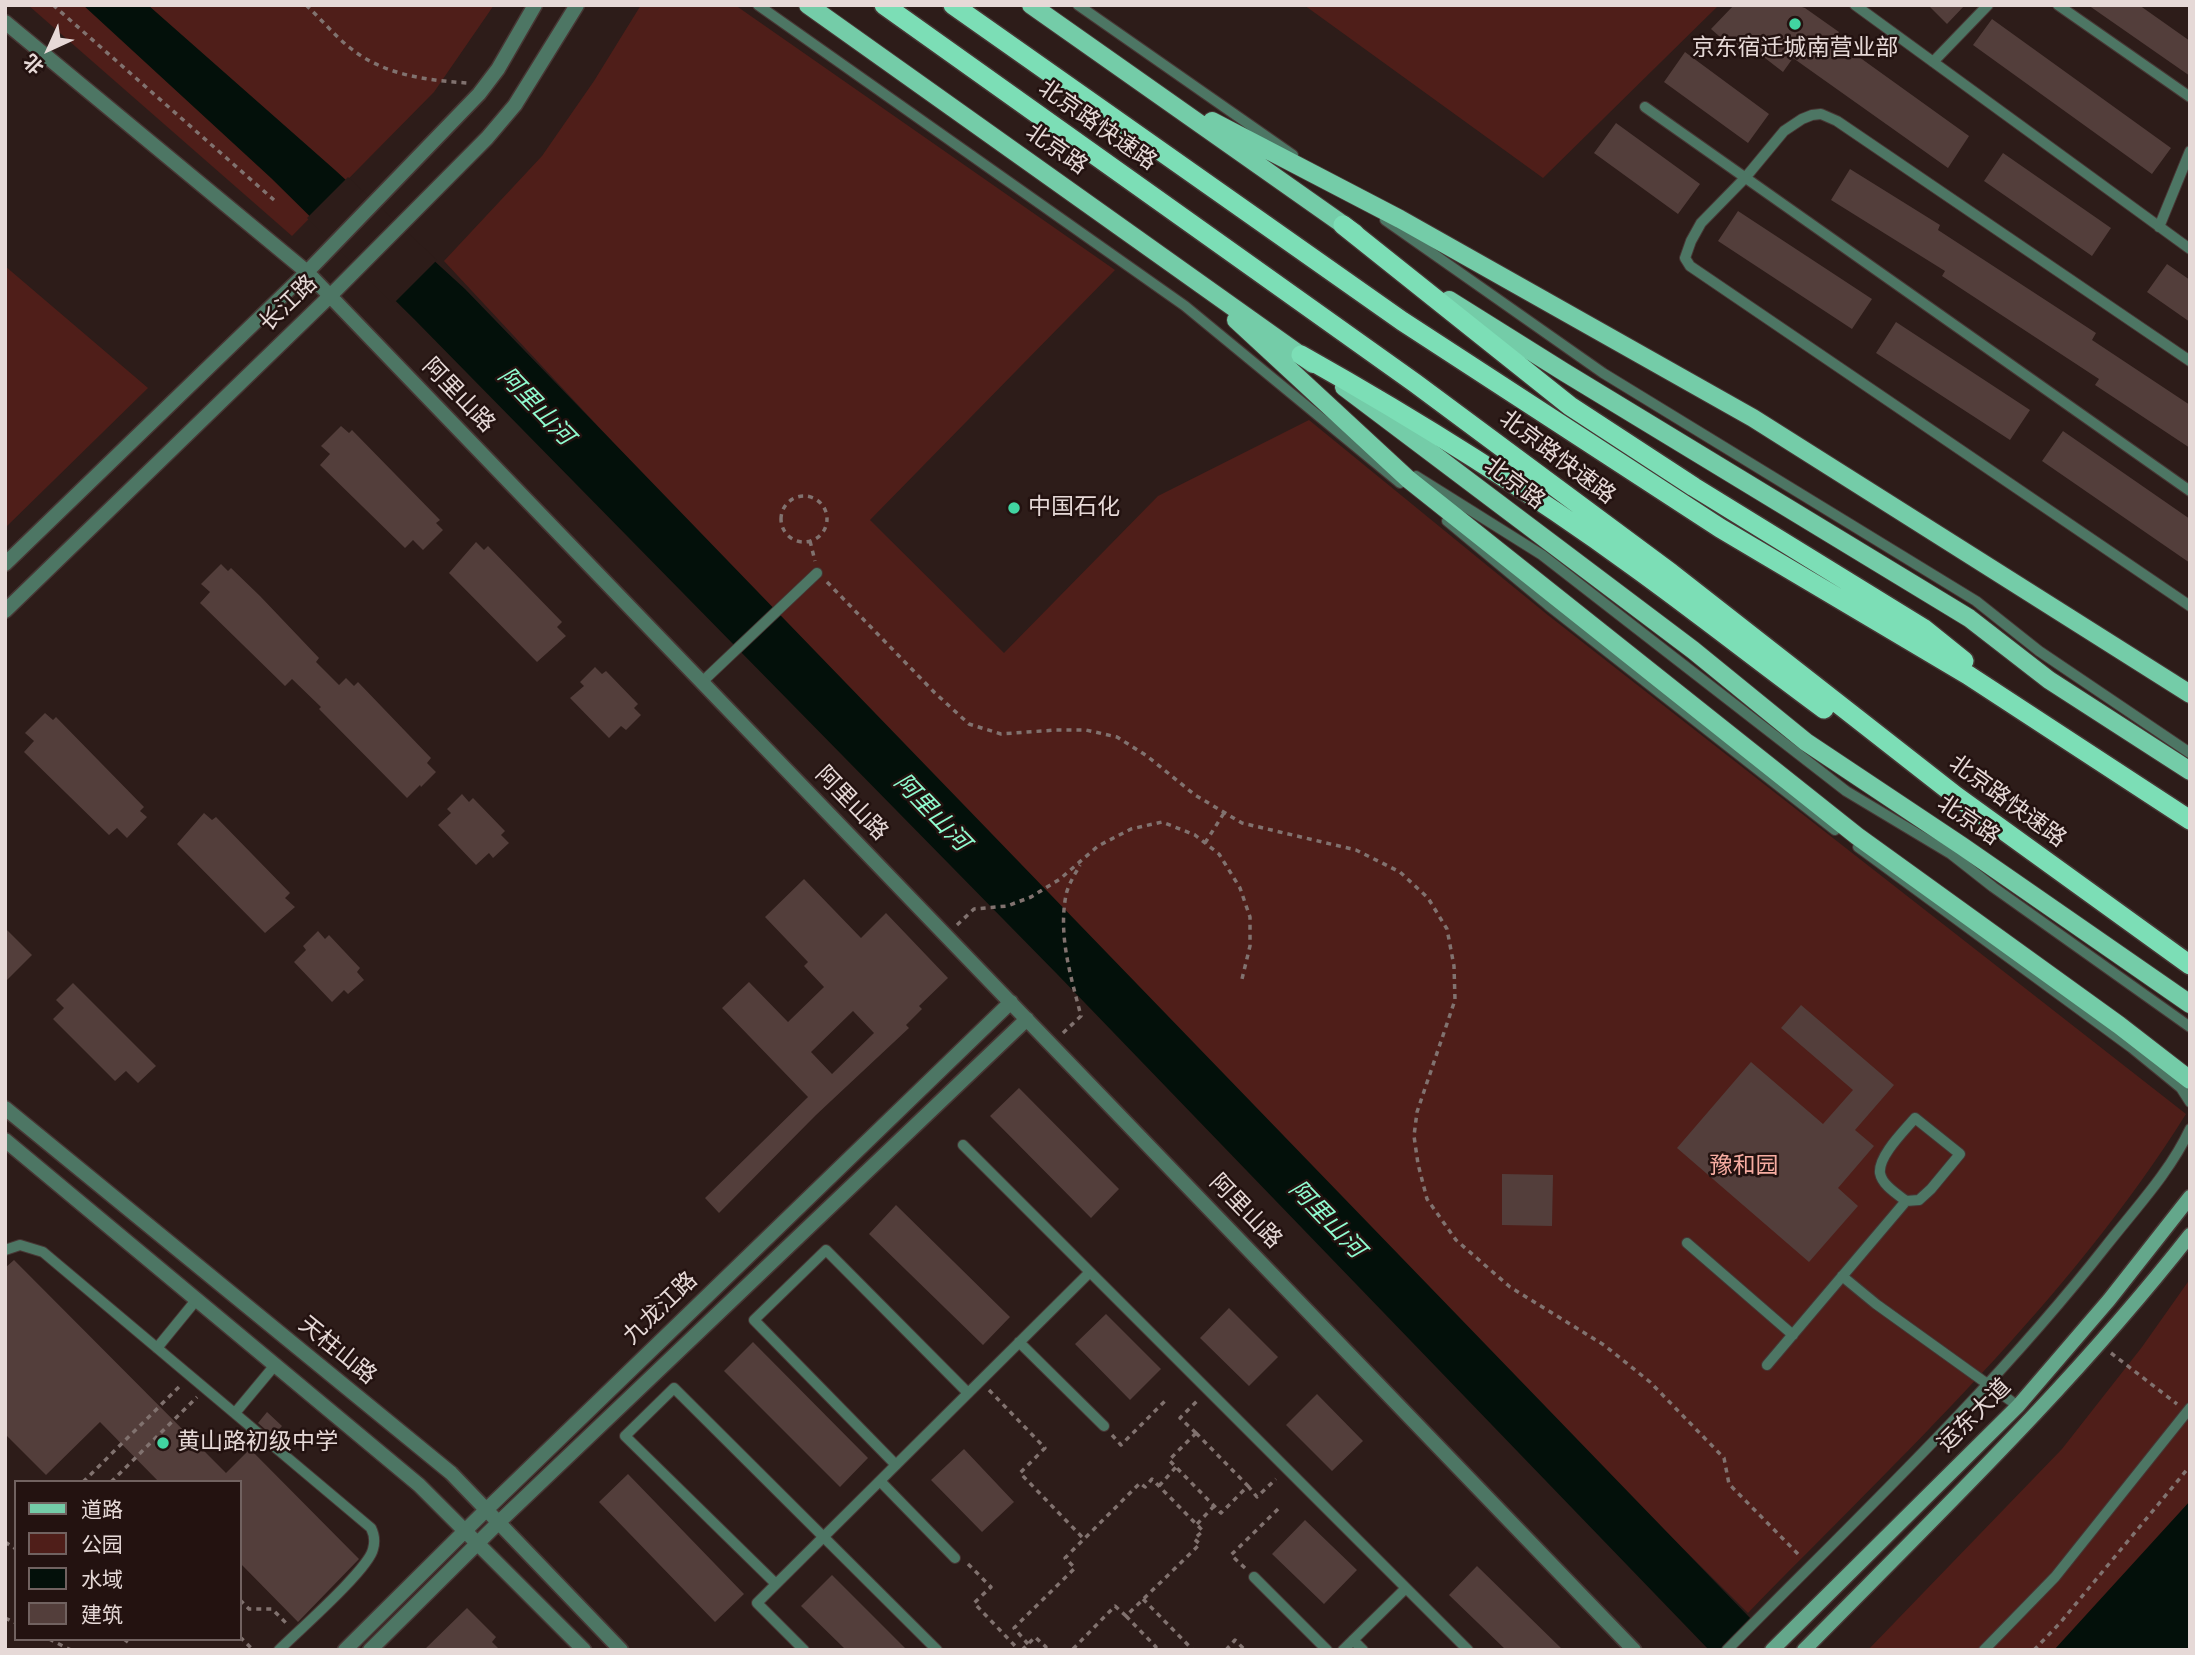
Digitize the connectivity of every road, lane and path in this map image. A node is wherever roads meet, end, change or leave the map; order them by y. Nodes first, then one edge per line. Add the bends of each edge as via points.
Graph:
1 (53, 5) edge
2 (306, 5) edge
3 (535, 5) edge
4 (577, 5) edge
5 (758, 5) edge
6 (808, 5) edge
7 (884, 5) edge
8 (953, 5) edge
9 (1031, 5) edge
10 (1078, 5) edge
11 (1855, 5) edge
12 (1988, 5) edge
13 (2058, 5) edge
14 (5, 22) edge
15 (1933, 62) junction
16 (487, 84) junction
17 (1146, 86) junction
18 (2190, 97) edge
19 (1645, 107) dead end
20 (2190, 151) edge
21 (2186, 174) edge
22 (1745, 178) junction
23 (1345, 192) junction
24 (274, 200) dead end
25 (1343, 225) junction
26 (2159, 227) junction
27 (2190, 249) edge
28 (1180, 267) junction
29 (307, 272) junction
30 (330, 296) junction
31 (1301, 355) junction
32 (2190, 360) edge
33 (1382, 456) junction
34 (2190, 491) edge
35 (810, 541) junction
36 (5, 564) edge
37 (817, 573) junction
38 (2190, 607) edge
39 (5, 611) edge
40 (702, 682) junction
41 (2190, 694) edge
42 (2039, 721) junction
43 (2131, 723) junction
44 (2190, 753) edge
45 (2190, 771) edge
46 (1956, 796) junction
47 (1224, 813) junction
48 (2190, 820) edge
49 (1205, 843) junction
50 (1081, 862) junction
51 (946, 935) junction
52 (2190, 965) edge
53 (1242, 979) dead end
54 (1011, 1002) junction
55 (2190, 1004) edge
56 (1027, 1019) junction
57 (2190, 1027) edge
58 (1052, 1045) junction
59 (2190, 1080) edge
60 (2190, 1102) edge
61 (5, 1108) edge
62 (2190, 1129) edge
63 (5, 1140) edge
64 (963, 1145) dead end
65 (2190, 1197) edge
66 (1906, 1201) junction
67 (2190, 1235) edge
68 (1687, 1243) dead end
69 (5, 1250) edge
70 (1090, 1272) junction
71 (1842, 1276) junction
72 (197, 1299) junction
73 (1793, 1335) junction
74 (1019, 1342) junction
75 (2099, 1344) junction
76 (157, 1348) junction
77 (275, 1365) junction
78 (1767, 1365) dead end
79 (190, 1375) junction
80 (980, 1381) junction
81 (1988, 1384) junction
82 (206, 1389) junction
83 (1208, 1390) junction
84 (968, 1393) junction
85 (1168, 1398) dead end
86 (2018, 1406) junction
87 (2188, 1410) edge
88 (235, 1413) junction
89 (1104, 1426) joint
90 (1196, 1433) junction
91 (896, 1465) junction
92 (2190, 1466) edge
93 (1176, 1467) junction
94 (1286, 1468) junction
95 (85, 1480) edge
96 (115, 1480) edge
97 (880, 1480) junction
98 (1159, 1486) junction
99 (1248, 1486) junction
100 (1214, 1506) junction
101 (1279, 1508) dead end
102 (486, 1510) junction
103 (498, 1522) junction
104 (1197, 1524) junction
105 (466, 1530) junction
106 (823, 1537) junction
107 (1084, 1539) junction
108 (478, 1542) junction
109 (955, 1558) joint
110 (1810, 1566) junction
111 (1254, 1577) joint
112 (776, 1584) junction
113 (1406, 1588) junction
114 (1143, 1599) junction
115 (242, 1602) edge
116 (1126, 1616) junction
117 (297, 1632) junction
118 (1353, 1640) junction
119 (53, 1641) edge
120 (1028, 1644) junction
121 (71, 1650) edge
122 (279, 1650) edge
123 (345, 1650) edge
124 (370, 1650) edge
125 (584, 1650) edge
126 (621, 1650) edge
127 (804, 1650) edge
128 (937, 1650) edge
129 (1021, 1650) edge
130 (1043, 1650) edge
131 (1072, 1650) edge
132 (1153, 1650) edge
133 (1193, 1650) edge
134 (1226, 1650) edge
135 (1245, 1650) edge
136 (1326, 1650) edge
137 (1343, 1650) edge
138 (1363, 1650) edge
139 (1468, 1650) edge
140 (1634, 1650) edge
141 (1727, 1650) edge
142 (1772, 1650) edge
143 (1804, 1650) edge
144 (1984, 1650) edge
145 (2034, 1650) edge

1 - 24 path
2 - 16 path via 350,48 384,69 426,80
3 - 16 street, 长江路
4 - 30 street, 长江路 via 515,105 487,138
5 - 60 lane via 1185,306 1548,605 1905,883 2132,1048 2181,1088
6 - 28 main road, 北京路
7 - 46 highway, 北京路快速路 via 1369,350 1671,573
8 - 42 highway, 北京路快速路 via 1392,314 1720,528
9 - 17 main road
10 - 23 lane
11 - 15 lane
12 - 15 lane
13 - 18 lane
14 - 29 street, 阿里山路
15 - 26 lane
16 - 29 street, 长江路
17 - 23 main road
17 - 25 main road
19 - 22 lane
20 - 21 lane
21 - 26 lane
22 - 32 lane via 1784,131 1821,114
22 - 34 lane
22 - 38 lane via 1701,223 1685,258 1690,266
23 - 41 main road via 1753,418
23 - 43 lane via 1603,373 1976,601
25 - 42 highway via 1570,406 1923,628
25 - 43 main road via 1465,310 1969,618 2049,680
26 - 27 lane
28 - 31 main road, 北京路
28 - 33 main road
29 - 30 street, 阿里山路
29 - 36 street, 长江路
30 - 39 street, 长江路
30 - 40 street, 阿里山路
31 - 46 highway via 1385,402 1554,511 1836,717
31 - 55 main road, 北京路 via 1693,650 1807,742
33 - 57 lane via 1542,555 1846,791 1951,853
33 - 59 main road via 1857,836
35 - 35 path via 791,538 782,525 784,507 797,497 813,497 827,513 825,529
35 - 37 path
37 - 40 lane
37 - 47 path via 969,724 1001,734 1086,730 1117,737
40 - 51 street, 阿里山路
42 - 48 highway, 北京路快速路
43 - 44 lane
43 - 45 main road
46 - 52 highway, 北京路快速路
47 - 49 path
47 - 110 path via 1270,831 1356,850 1400,872 1427,898 1447,929 1455,1000 1414,1136 1427,1199 1456,1240 1510,1287 1604,1345 1650,1381 1724,1458 1729,1484
49 - 50 path via 1162,822 1131,829 1098,846
49 - 53 path via 1219,854 1240,888 1250,917 1250,946
50 - 51 path via 1031,897 1007,906 974,909
50 - 58 path via 1066,893 1063,931 1081,1016
51 - 54 street, 阿里山路
54 - 56 street, 阿里山路
54 - 102 street, 九龙江路
56 - 58 street, 阿里山路
56 - 103 street, 九龙江路
58 - 140 street, 阿里山路
61 - 102 street, 天柱山路 via 451,1473
62 - 81 lane via 2170,1163 2066,1297
63 - 72 street
64 - 70 lane
65 - 86 main road, 运东大道
66 - 66 lane via 1919,1200 1961,1154 1915,1118 1893,1144 1880,1172 1886,1184
66 - 71 lane
67 - 75 main road, 运东大道
68 - 73 lane
69 - 76 lane via 20,1245 43,1252
70 - 74 lane
70 - 83 lane
71 - 73 lane
71 - 81 lane
72 - 76 lane
72 - 77 street
73 - 78 lane
74 - 80 lane
74 - 89 lane
75 - 87 path
75 - 143 main road, 运东大道 via 2035,1416
76 - 79 lane
77 - 88 lane
77 - 105 street
79 - 82 lane
79 - 95 path
80 - 84 lane
80 - 107 path via 1045,1448 1020,1473
81 - 86 lane
81 - 110 lane
82 - 88 lane
82 - 96 path
83 - 90 path via 1180,1418
83 - 94 lane
84 - 91 lane
84 - 91 lane via 826,1250 754,1320
85 - 89 path via 1121,1445
86 - 142 main road, 运东大道
87 - 144 lane via 2055,1577
88 - 117 lane via 374,1534 373,1549 361,1570
90 - 93 path via 1169,1460
90 - 99 path
91 - 97 lane
92 - 145 path
93 - 98 path
93 - 100 path
94 - 99 path via 1258,1497
94 - 113 lane
97 - 106 lane
97 - 109 lane
98 - 104 path
98 - 107 path via 1152,1479 1145,1488 1140,1483
99 - 100 path via 1221,1513
100 - 104 path
101 - 111 path via 1231,1555
102 - 103 street, 天柱山路
102 - 105 street, 九龙江路
103 - 108 street, 九龙江路
103 - 126 street, 天柱山路
104 - 114 path via 1203,1531 1194,1539 1199,1544
105 - 108 street
105 - 123 street, 九龙江路
106 - 112 lane
106 - 112 lane via 674,1388 625,1436
106 - 128 lane
107 - 120 path via 1065,1558 1075,1568 1014,1629
108 - 124 street, 九龙江路
108 - 125 street
109 - 129 path via 962,1558 991,1587 974,1603
110 - 141 lane
111 - 136 lane
112 - 127 lane via 757,1603
113 - 118 lane
113 - 139 lane
114 - 116 path
114 - 133 path
115 - 117 path via 249,1609 272,1609
116 - 131 path via 1115,1606
116 - 132 path via 1156,1647
117 - 122 lane
118 - 137 lane
118 - 138 lane
119 - 121 path
120 - 129 path
120 - 130 path via 1035,1637 1046,1647
134 - 135 path via 1235,1640

